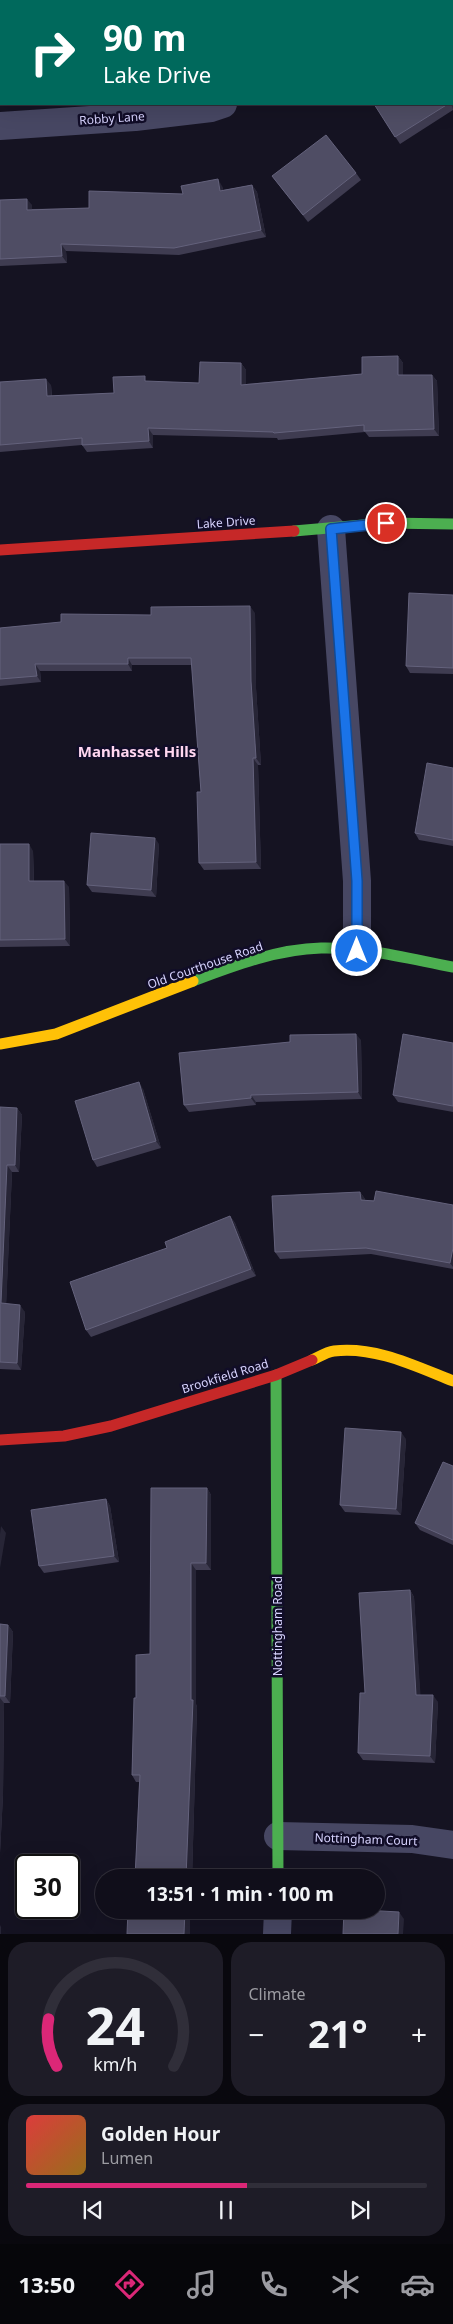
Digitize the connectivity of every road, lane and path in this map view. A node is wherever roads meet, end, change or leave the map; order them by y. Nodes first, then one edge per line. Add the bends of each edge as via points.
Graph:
1 (221, 105) edge
2 (0, 126) edge
3 (453, 524) edge
4 (331, 529) junction
5 (0, 550) edge
6 (357, 951) junction
7 (453, 967) edge
8 (0, 1044) edge
9 (276, 1375) junction
10 (453, 1381) edge
11 (0, 1440) edge
12 (278, 1836) junction
13 (453, 1845) edge
14 (278, 1869) edge
15 (278, 1919) edge
16 (278, 1934) edge

1 - 2 street, Robby Lane via 135,117
3 - 4 street, Lake Drive via 386,523
4 - 5 street, Lake Drive
4 - 6 street via 357,881
6 - 7 street, Old Courthouse Road
6 - 8 street, Old Courthouse Road via 321,948 280,953 225,970 56,1034
9 - 10 street, Brookfield Road via 332,1351 366,1351 403,1360
9 - 11 street, Brookfield Road via 112,1426 64,1436
9 - 12 street, Nottingham Road
12 - 13 street, Nottingham Court via 412,1839
12 - 14 street, Nottingham Road
15 - 16 street

